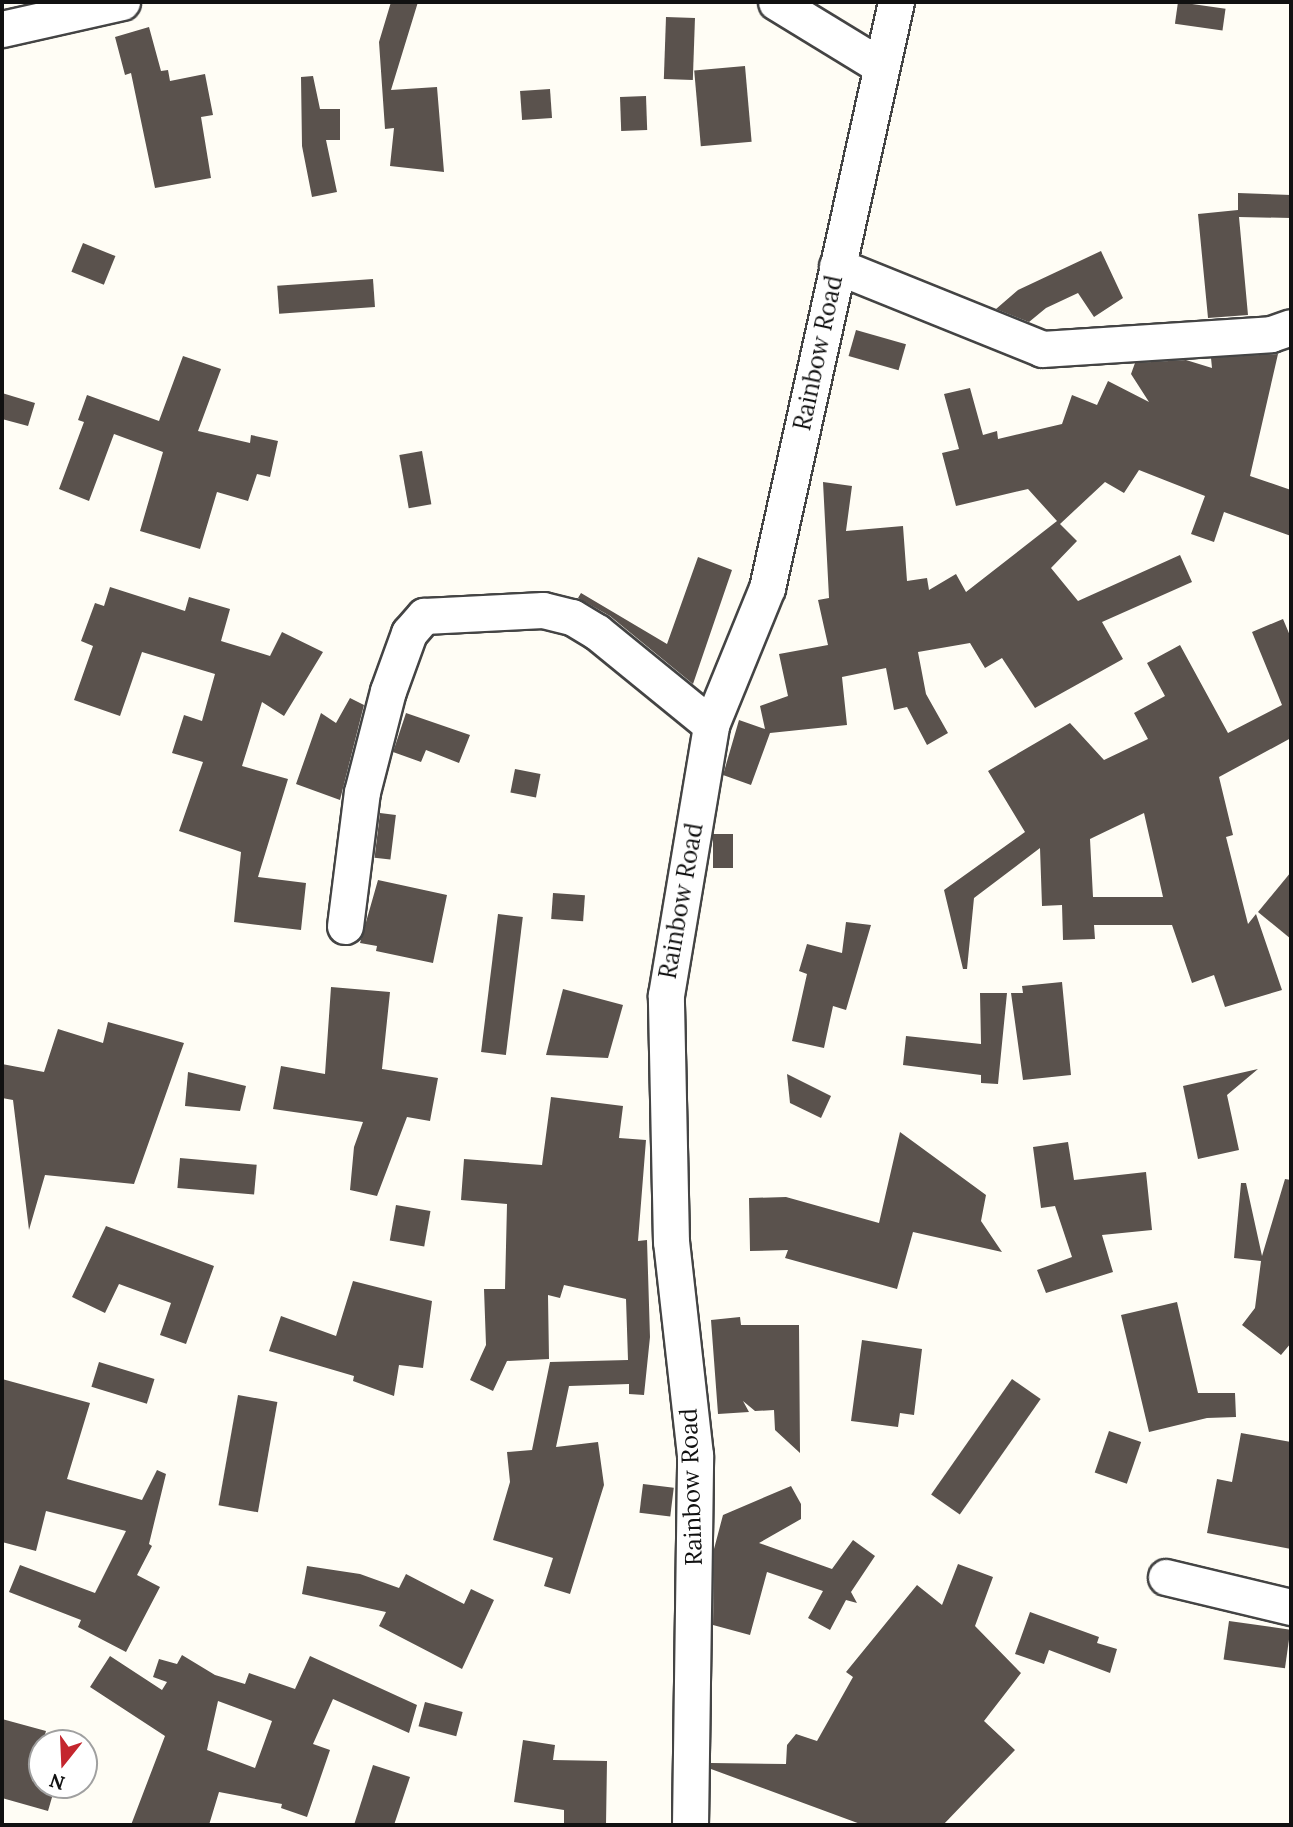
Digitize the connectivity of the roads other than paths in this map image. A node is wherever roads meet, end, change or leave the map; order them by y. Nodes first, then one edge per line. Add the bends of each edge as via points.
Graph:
1 (122, 2) edge
2 (776, 2) edge
3 (896, 2) edge
4 (2, 29) edge
5 (881, 66) junction
6 (837, 266) junction
7 (1291, 327) edge
8 (711, 725) junction
9 (345, 926) dead end
10 (1166, 1577) dead end
11 (1291, 1607) edge
12 (691, 1825) edge

1 - 4 street
2 - 5 street
3 - 5 street, Rainbow Road
5 - 6 street, Rainbow Road
6 - 7 street via 1042,349 1271,334
6 - 8 street, Rainbow Road via 766,588
8 - 9 street via 572,617 542,610 424,616 409,633 387,691 362,792
8 - 12 street, Rainbow Road via 666,995 671,1242 695,1455
10 - 11 street

